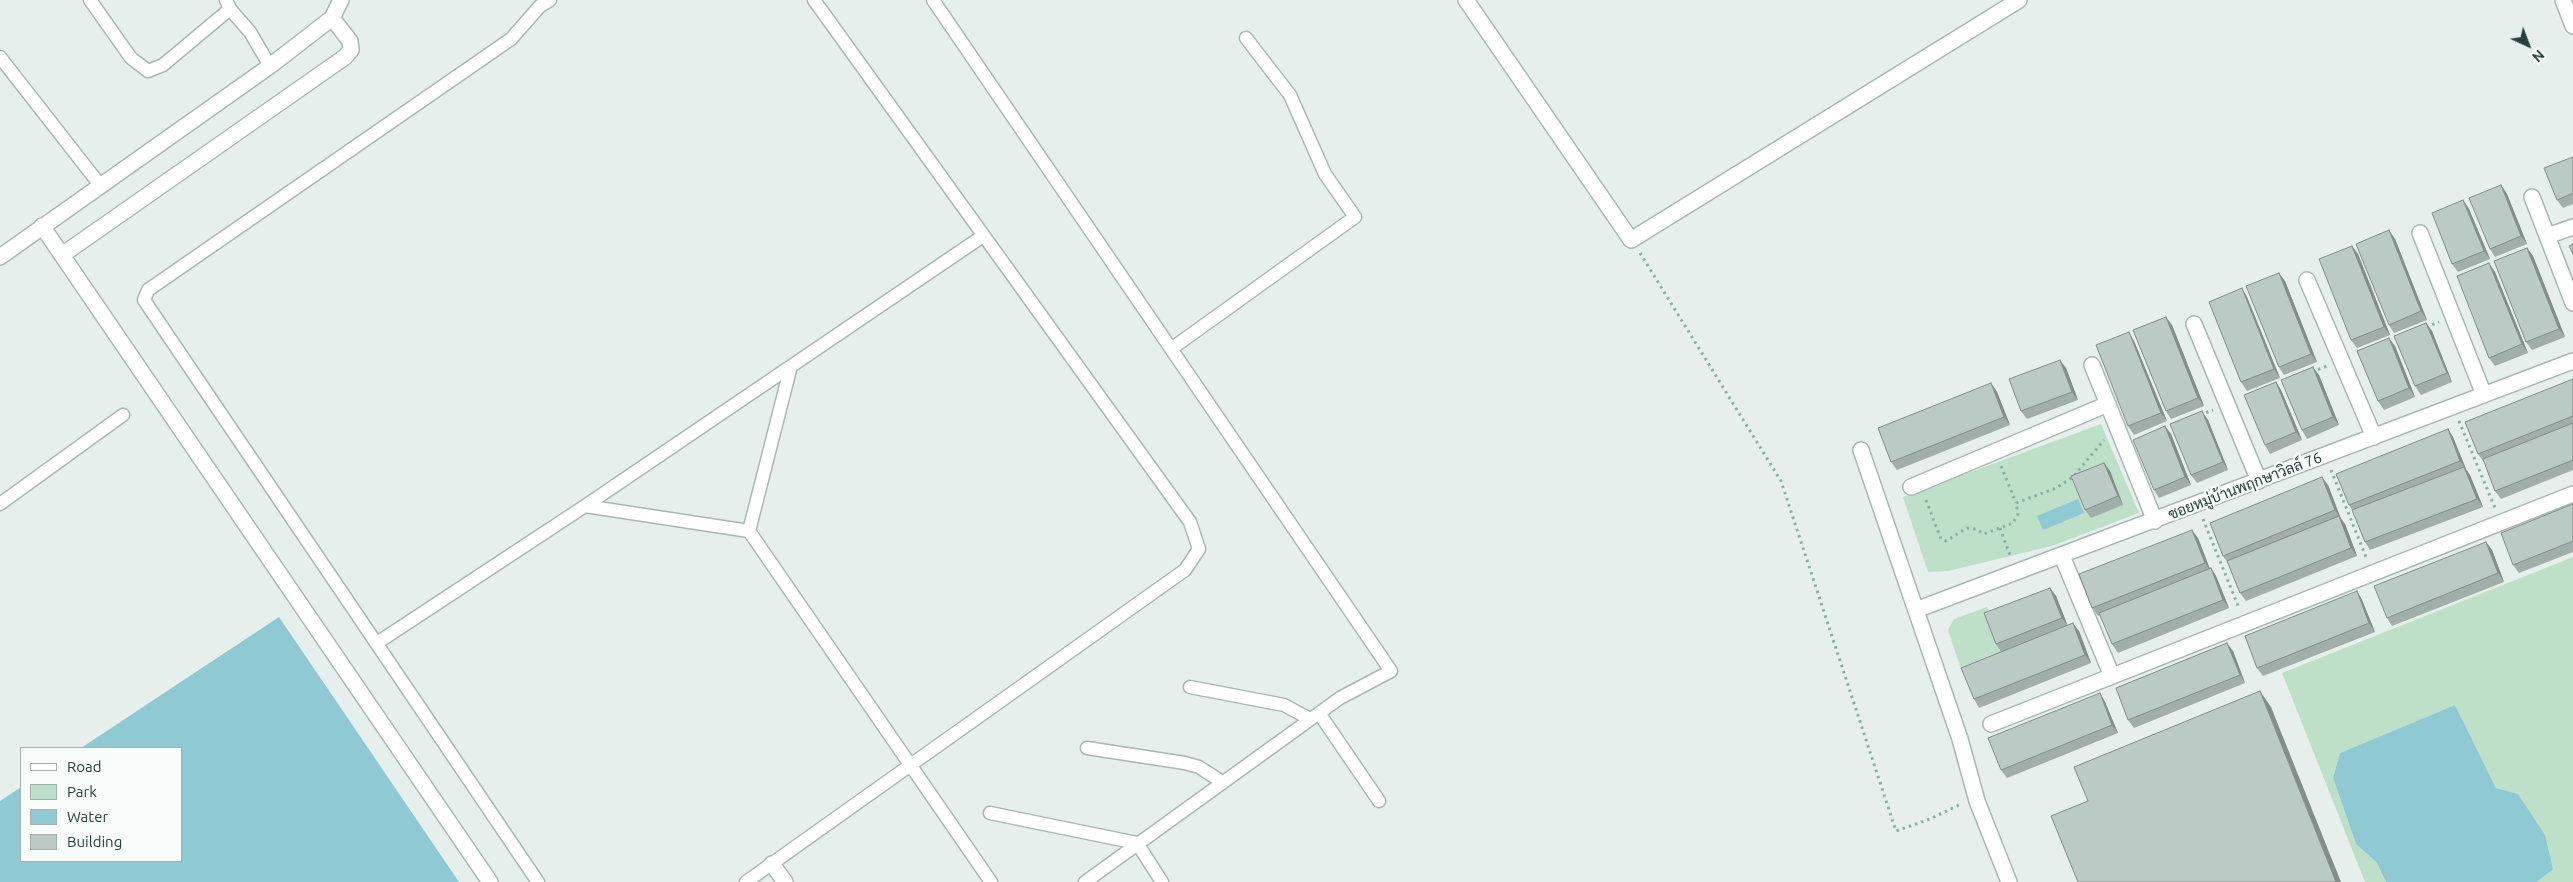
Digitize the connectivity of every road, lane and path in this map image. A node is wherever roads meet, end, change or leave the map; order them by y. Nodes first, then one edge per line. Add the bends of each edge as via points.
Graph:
1 (90, 0) edge
2 (341, 0) edge
3 (550, 0) edge
4 (814, 0) edge
5 (933, 0) edge
6 (1466, 0) edge
7 (2020, 0) edge
8 (2563, 0) edge
9 (228, 5) edge
10 (2000, 5) edge
11 (332, 18) junction
12 (2573, 26) edge
13 (1246, 38) dead end
14 (0, 57) edge
15 (270, 66) junction
16 (100, 185) junction
17 (2532, 197) dead end
18 (42, 226) junction
19 (2573, 227) edge
20 (2420, 233) dead end
21 (983, 236) junction
22 (2547, 236) junction
23 (1631, 240) junction
24 (62, 255) junction
25 (0, 256) edge
26 (2307, 280) dead end
27 (2573, 303) edge
28 (2453, 316) junction
29 (2194, 324) dead end
30 (2419, 330) edge
31 (1171, 349) junction
32 (2341, 360) junction
33 (2573, 361) edge
34 (792, 366) junction
35 (2092, 366) dead end
36 (2306, 374) edge
37 (2484, 395) junction
38 (2108, 404) junction
39 (2228, 404) junction
40 (2454, 406) junction
41 (123, 415) dead end
42 (2193, 418) edge
43 (2117, 427) junction
44 (2374, 437) junction
45 (1862, 450) dead end
46 (1995, 451) junction
47 (2325, 456) junction
48 (2259, 481) junction
49 (1915, 485) joint
50 (2573, 494) edge
51 (2016, 503) junction
52 (0, 504) edge
53 (2197, 504) junction
54 (584, 506) junction
55 (2155, 521) junction
56 (2501, 522) junction
57 (2000, 528) junction
58 (749, 530) junction
59 (2062, 556) junction
60 (2017, 573) junction
61 (2372, 573) junction
62 (1916, 610) junction
63 (2245, 624) junction
64 (376, 643) junction
65 (2112, 676) junction
66 (1190, 687) dead end
67 (1315, 716) junction
68 (1991, 724) dead end
69 (1087, 748) dead end
70 (912, 766) junction
71 (1222, 782) junction
72 (1379, 801) dead end
73 (1977, 801) junction
74 (990, 812) dead end
75 (1137, 843) junction
76 (772, 864) junction
77 (490, 882) edge
78 (538, 882) edge
79 (746, 882) edge
80 (785, 882) edge
81 (991, 882) edge
82 (1085, 882) edge
83 (1162, 882) edge
84 (2009, 882) edge

1 - 9 lane via 131,58 148,71 163,65
2 - 11 street
3 - 64 lane via 540,6 511,39 145,294 148,309
4 - 21 lane
5 - 31 lane
6 - 23 street
7 - 10 street
8 - 12 street
9 - 15 lane via 250,32
10 - 23 street
11 - 15 street
11 - 24 street via 350,41 351,50 345,57
13 - 31 lane via 1290,95 1325,174 1355,217
14 - 16 lane
15 - 16 street
16 - 18 street
17 - 22 street
18 - 24 street
18 - 25 street
19 - 22 street
20 - 28 street
21 - 34 lane
21 - 70 lane via 1190,522 1199,549 1185,570
22 - 27 street
23 - 73 path via 1781,481 1896,831 1930,819 1956,805
24 - 77 street
26 - 32 street
28 - 30 path
28 - 37 street
29 - 39 street
31 - 67 lane via 1391,671 1340,698
32 - 36 path
32 - 44 street
33 - 37 street, ซอยหมู่บ้านพฤกษาวิลล์ 76
34 - 54 lane
34 - 58 lane
35 - 38 street
37 - 40 street, ซอยหมู่บ้านพฤกษาวิลล์ 76
38 - 43 street
38 - 46 street
39 - 42 path
39 - 48 street
40 - 44 street, ซอยหมู่บ้านพฤกษาวิลล์ 76
40 - 56 path
41 - 52 lane
43 - 51 path via 2072,476 2056,488
43 - 55 street
44 - 47 street, ซอยหมู่บ้านพฤกษาวิลล์ 76
45 - 62 street
46 - 49 street
46 - 51 path
47 - 48 street, ซอยหมู่บ้านพฤกษาวิลล์ 76
47 - 61 path
48 - 53 street, ซอยหมู่บ้านพฤกษาวิลล์ 76
49 - 57 path via 1941,539 1946,541 1967,528 1984,534
50 - 56 street
51 - 57 path via 2018,514 2013,523
53 - 55 street, ซอยหมู่บ้านพฤกษาวิลล์ 76
53 - 63 path
54 - 58 lane
54 - 64 lane
55 - 59 street, ซอยหมู่บ้านพฤกษาวิลล์ 76
56 - 61 street
57 - 60 path
58 - 70 lane
59 - 60 street, ซอยหมู่บ้านพฤกษาวิลล์ 76
59 - 65 street
60 - 62 street, ซอยหมู่บ้านพฤกษาวิลล์ 76
61 - 63 street
62 - 73 street via 1960,739
63 - 65 street
64 - 78 lane
65 - 68 street
66 - 67 lane via 1284,705
67 - 71 lane
67 - 72 lane
69 - 71 lane via 1184,763 1199,767
70 - 76 lane
70 - 81 lane
71 - 75 lane
73 - 84 street
74 - 75 lane
75 - 82 lane
75 - 83 lane
76 - 79 lane
76 - 80 street

